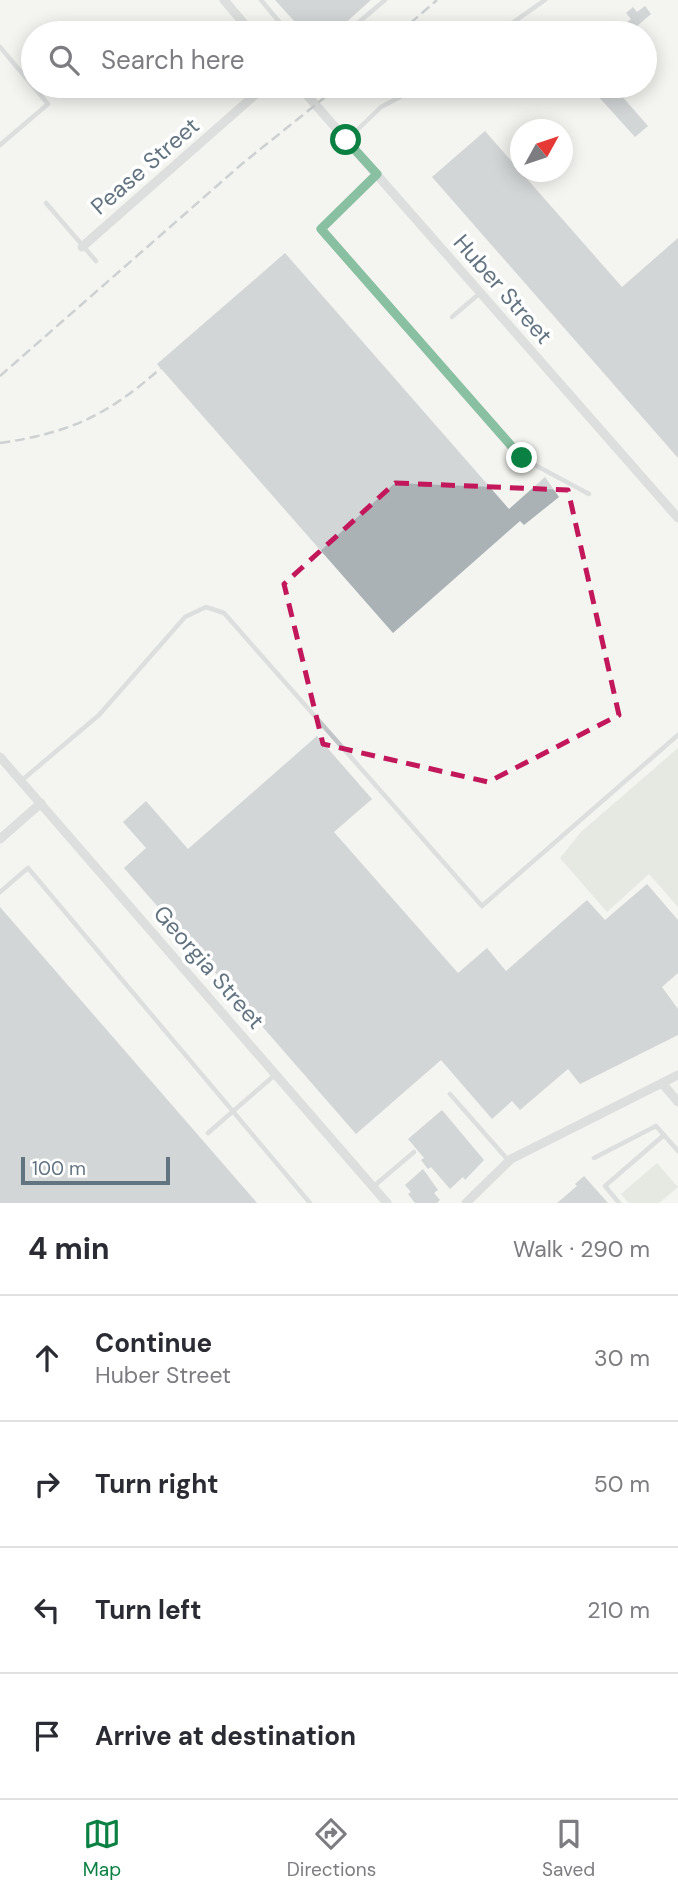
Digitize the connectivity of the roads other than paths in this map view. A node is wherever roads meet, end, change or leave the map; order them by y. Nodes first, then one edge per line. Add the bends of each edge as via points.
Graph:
1 (223, 0) edge
2 (261, 0) edge
3 (385, 0) edge
4 (545, 0) edge
5 (241, 21) edge
6 (278, 21) edge
7 (360, 21) edge
8 (515, 21) edge
9 (0, 47) edge
10 (21, 72) edge
11 (43, 98) edge
12 (251, 98) edge
13 (309, 98) edge
14 (399, 98) edge
15 (346, 140) junction
16 (0, 145) edge
17 (377, 174) junction
18 (46, 203) dead end
19 (82, 247) junction
20 (96, 261) dead end
21 (480, 292) junction
22 (452, 317) dead end
23 (590, 494) dead end
24 (678, 518) edge
25 (678, 735) edge
26 (0, 757) edge
27 (21, 781) junction
28 (41, 803) junction
29 (0, 839) edge
30 (0, 892) edge
31 (276, 1074) junction
32 (678, 1075) edge
33 (662, 1083) junction
34 (450, 1094) dead end
35 (678, 1102) edge
36 (232, 1113) junction
37 (208, 1133) dead end
38 (664, 1135) junction
39 (678, 1151) edge
40 (414, 1152) dead end
41 (594, 1158) dead end
42 (509, 1160) junction
43 (374, 1186) junction
44 (310, 1203) edge
45 (387, 1203) edge
46 (466, 1203) edge
47 (619, 1203) edge

1 - 5 street
2 - 6 lane
3 - 7 lane
4 - 8 lane
9 - 10 lane
11 - 16 lane via 48,104
12 - 19 street, Pease Street
13 - 15 street, Huber Street
14 - 15 lane
15 - 17 street, Huber Street
17 - 21 street, Huber Street
17 - 23 lane via 321,229 522,458
18 - 19 lane
19 - 20 lane
21 - 22 lane
21 - 24 street, Huber Street
25 - 27 lane via 482,905 224,613 206,607 185,617 99,715
26 - 27 street, Georgia Street
27 - 28 street, Georgia Street
28 - 29 street
28 - 31 street, Georgia Street
30 - 36 lane via 28,868
31 - 36 lane
31 - 43 street, Georgia Street
32 - 33 street
33 - 35 street
33 - 42 street
34 - 42 lane
36 - 37 lane
36 - 44 lane
38 - 39 lane
38 - 41 lane via 656,1126
38 - 47 lane via 605,1186
40 - 43 lane
42 - 46 street
43 - 45 street, Georgia Street

